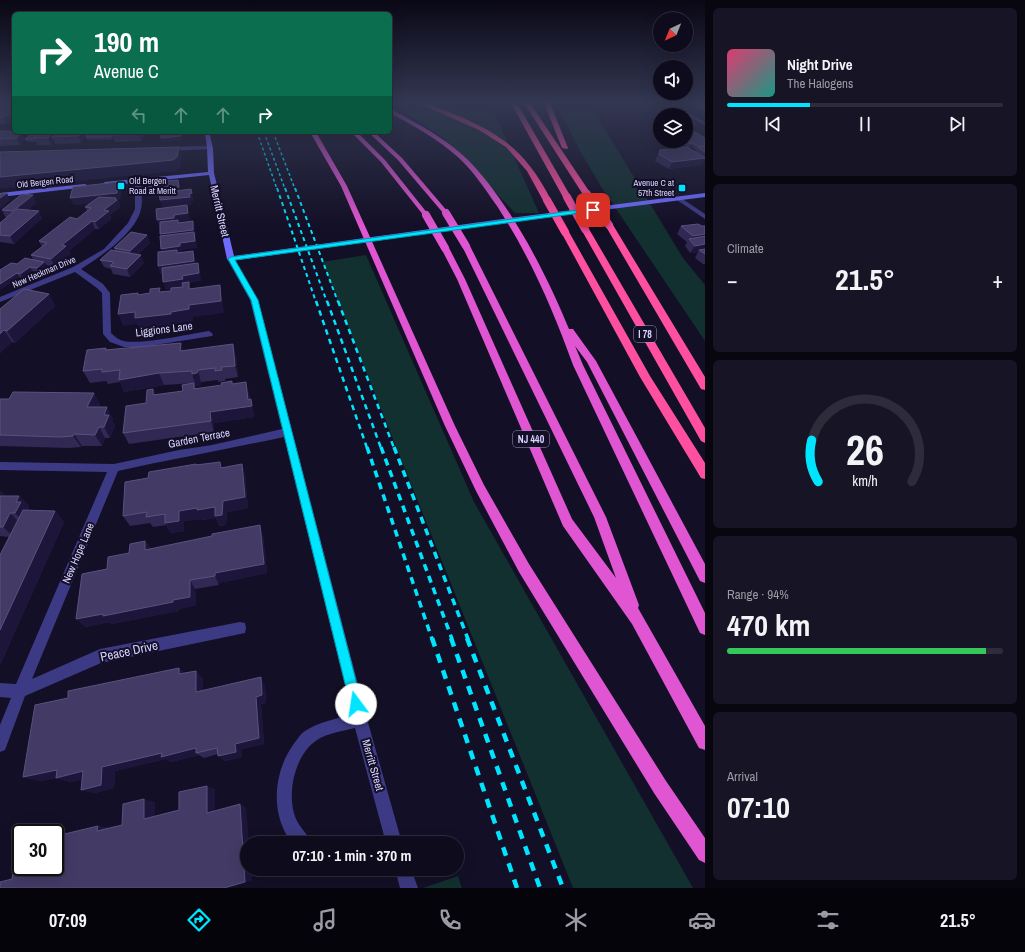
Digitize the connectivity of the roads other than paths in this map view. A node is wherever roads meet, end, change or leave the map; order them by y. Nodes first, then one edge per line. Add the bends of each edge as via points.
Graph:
1 (209, 144) edge
2 (320, 144) edge
3 (366, 144) edge
4 (384, 144) edge
5 (446, 144) edge
6 (504, 144) edge
7 (537, 144) edge
8 (555, 144) edge
9 (564, 144) edge
10 (210, 148) junction
11 (159, 150) edge
12 (568, 164) junction
13 (211, 173) junction
14 (138, 180) junction
15 (92, 185) edge
16 (100, 185) edge
17 (705, 195) edge
18 (0, 196) edge
19 (680, 199) junction
20 (705, 217) edge
21 (510, 220) junction
22 (369, 240) junction
23 (231, 259) junction
24 (76, 270) junction
25 (0, 300) edge
26 (563, 321) junction
27 (209, 334) dead end
28 (705, 386) edge
29 (288, 432) junction
30 (705, 438) edge
31 (0, 466) edge
32 (114, 468) junction
33 (705, 474) edge
34 (705, 577) edge
35 (637, 619) junction
36 (240, 628) dead end
37 (705, 628) edge
38 (0, 690) edge
39 (20, 691) junction
40 (360, 719) junction
41 (705, 742) edge
42 (0, 745) edge
43 (295, 836) edge
44 (392, 836) edge
45 (705, 854) edge
46 (405, 876) edge
47 (409, 888) edge

1 - 10 main road, Merritt Street
2 - 22 highway via 344,186
3 - 35 highway, NJ 440, bridge via 426,215 445,248 461,279 567,522
4 - 35 highway, NJ 440, bridge via 446,213 466,246 600,517
5 - 21 highway via 470,165
6 - 33 highway, bridge via 530,170 645,377
7 - 30 highway, I 78, bridge
8 - 12 highway, I 78
9 - 12 highway via 571,160
10 - 11 street
10 - 13 main road, Merritt Street
12 - 28 highway, I 78, bridge via 609,225
13 - 14 main road
13 - 23 main road, Merritt Street
14 - 16 main road
14 - 24 street, New Heckman Drive via 138,209 131,224 106,250
15 - 18 main road, Old Bergen Road
17 - 19 main road
19 - 20 street
19 - 21 main road
21 - 22 main road
21 - 26 highway
22 - 23 main road
22 - 45 highway via 450,426 480,488 524,568 660,787
23 - 29 street, Merritt Street via 254,300
24 - 25 street, New Heckman Drive
24 - 27 street, Liggions Lane via 106,293 107,334 113,340 124,344 142,344
26 - 34 highway via 592,361
26 - 37 highway via 578,365
29 - 32 street, Garden Terrace
29 - 40 street, Merritt Street
31 - 32 street
32 - 39 street, New Hope Lane
35 - 41 highway, NJ 440
36 - 39 street, Peace Drive via 100,656
38 - 39 street, Peace Drive
39 - 42 street, New Hope Lane
40 - 43 street via 310,735 294,754 284,779 284,808
40 - 44 street, Merritt Street
46 - 47 street

